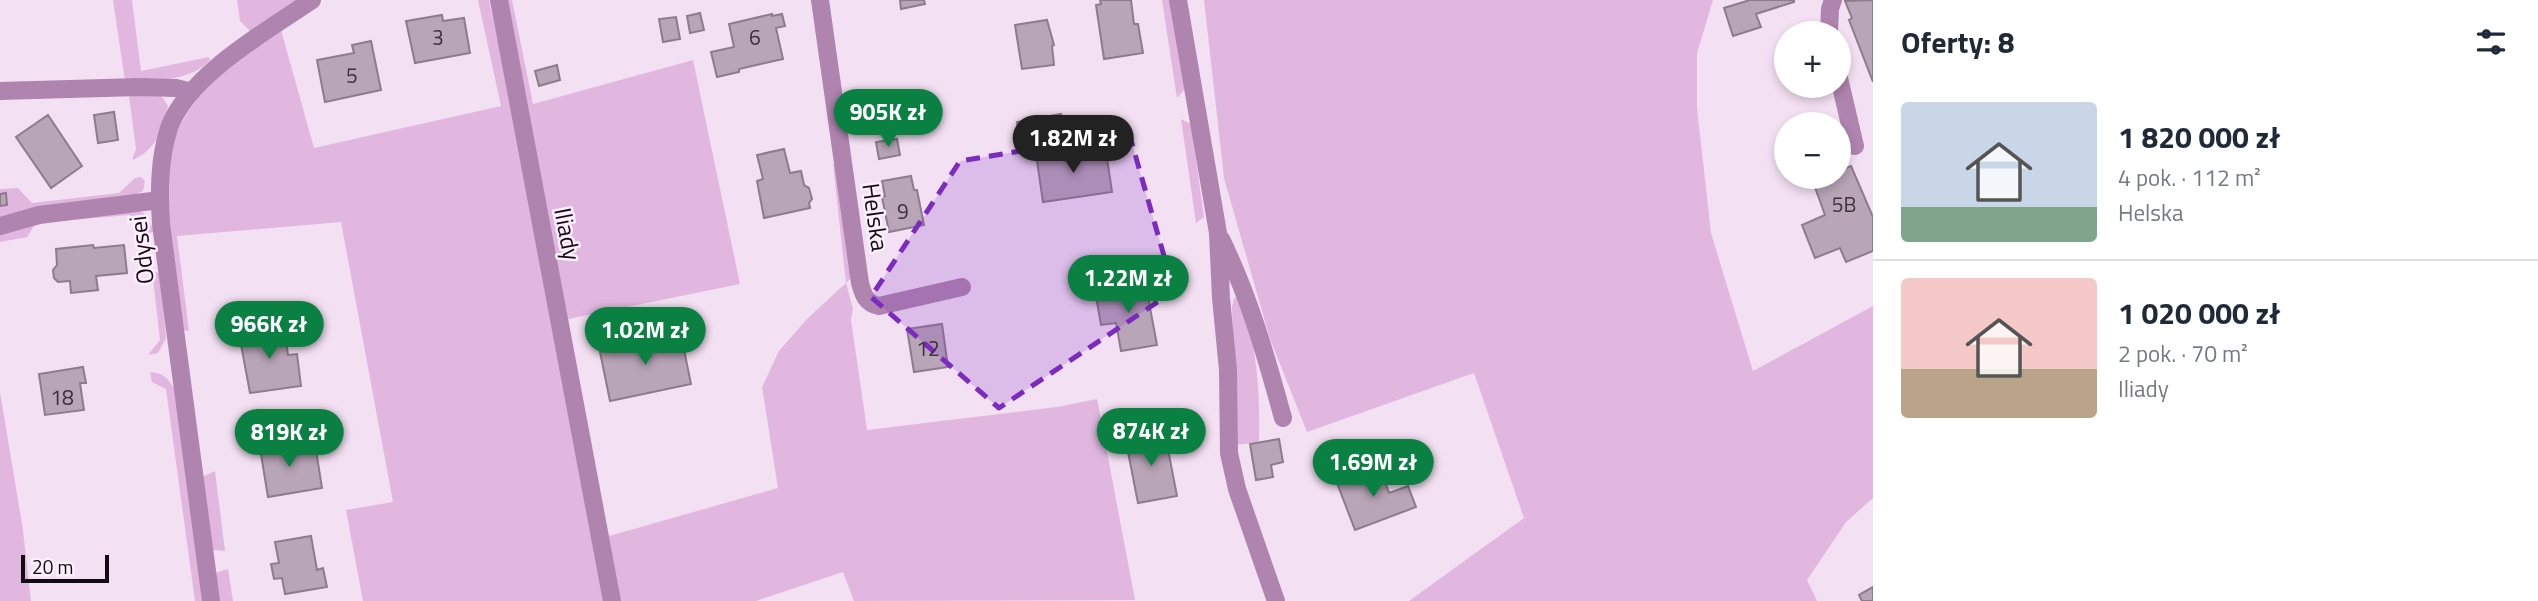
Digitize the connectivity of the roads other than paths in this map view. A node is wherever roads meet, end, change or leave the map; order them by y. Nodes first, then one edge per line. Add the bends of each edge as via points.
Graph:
1 (312, 0) edge
2 (499, 0) edge
3 (820, 0) edge
4 (1178, 0) edge
5 (1833, 0) edge
6 (1830, 21) edge
7 (0, 91) edge
8 (192, 92) junction
9 (1844, 98) edge
10 (1855, 146) dead end
11 (160, 200) junction
12 (0, 226) edge
13 (1218, 233) junction
14 (962, 287) dead end
15 (1283, 418) dead end
16 (211, 601) edge
17 (612, 601) edge
18 (1276, 601) edge

1 - 8 street, Odysei via 215,69
2 - 17 street, Iliady
3 - 14 street, Helska via 866,299 879,306
4 - 13 street
5 - 6 street
7 - 8 street via 160,87
8 - 11 street, Odysei via 180,106 163,149
9 - 10 street
11 - 12 street via 38,215
11 - 16 street, Odysei
13 - 15 street via 1251,310
13 - 18 street via 1229,453

